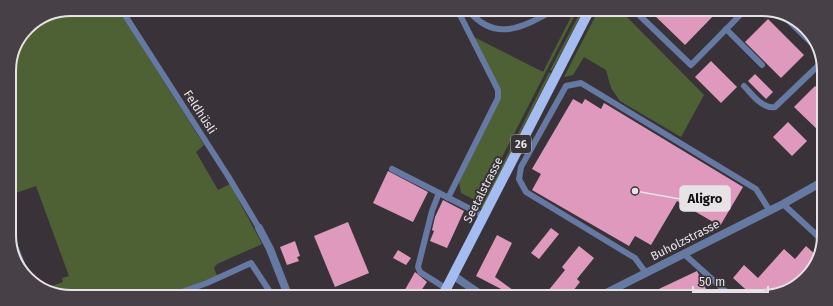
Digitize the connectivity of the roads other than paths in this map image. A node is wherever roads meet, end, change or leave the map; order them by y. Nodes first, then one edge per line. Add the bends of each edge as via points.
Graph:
1 (125, 16) edge
2 (461, 16) edge
3 (475, 16) edge
4 (543, 16) edge
5 (586, 16) edge
6 (640, 16) edge
7 (739, 16) edge
8 (726, 29) junction
9 (762, 65) dead end
10 (817, 65) edge
11 (744, 86) dead end
12 (392, 169) dead end
13 (817, 185) edge
14 (439, 193) junction
15 (448, 198) junction
16 (783, 204) junction
17 (770, 211) junction
18 (484, 216) junction
19 (259, 228) joint
20 (817, 235) edge
21 (684, 254) junction
22 (646, 273) junction
23 (454, 276) junction
24 (187, 290) edge
25 (269, 290) edge
26 (286, 290) edge
27 (442, 290) edge
28 (446, 290) edge
29 (474, 290) edge
30 (612, 290) edge
31 (724, 290) edge

1 - 19 lane, Feldhüsli
2 - 15 lane via 498,90 498,98
3 - 4 lane via 486,25 506,30 527,25
5 - 18 main road, Seetalstrasse / 26
6 - 8 lane via 691,65
7 - 8 lane
8 - 9 lane
10 - 11 lane via 775,107 770,108 762,104
12 - 14 lane
13 - 16 street, Buholzstrasse
14 - 15 lane
14 - 27 lane via 418,267 420,272
15 - 18 lane
16 - 17 street, Buholzstrasse
16 - 20 lane
17 - 21 street, Buholzstrasse
17 - 22 lane via 756,189 581,83 566,86 521,167 519,179 526,192 634,258
18 - 23 main road, Seetalstrasse / 26
19 - 26 street
21 - 22 street, Buholzstrasse
21 - 31 lane
22 - 30 street, Buholzstrasse
23 - 28 main road, Seetalstrasse / 26
23 - 29 street
24 - 25 lane via 251,263

